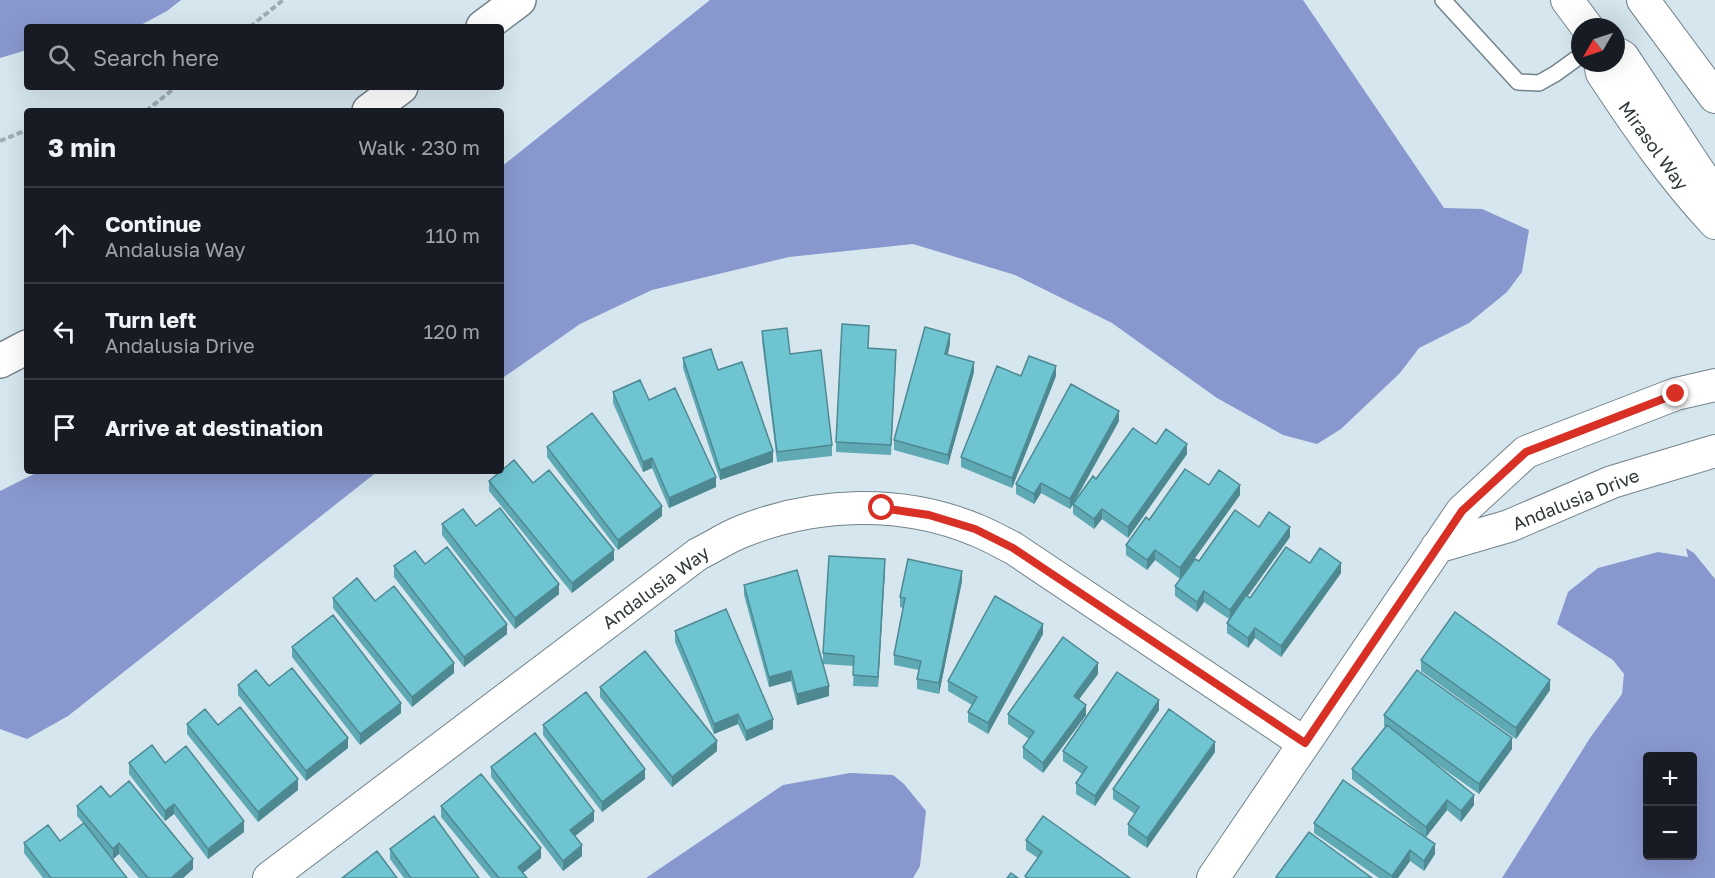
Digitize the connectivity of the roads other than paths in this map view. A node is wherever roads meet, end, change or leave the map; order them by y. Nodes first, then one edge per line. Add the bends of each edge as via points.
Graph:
1 (519, 0) edge
2 (1443, 0) edge
3 (1567, 0) edge
4 (1643, 0) edge
5 (1580, 18) edge
6 (487, 24) edge
7 (1625, 60) edge
8 (1571, 62) edge
9 (1602, 72) edge
10 (397, 90) edge
11 (1715, 97) edge
12 (373, 108) edge
13 (1715, 196) edge
14 (1715, 223) edge
15 (24, 349) edge
16 (0, 361) edge
17 (1715, 385) edge
18 (1715, 451) edge
19 (1437, 547) junction
20 (1305, 743) junction
21 (269, 878) edge
22 (1213, 878) edge

1 - 6 street
2 - 8 lane via 1518,82 1539,83
3 - 5 street
4 - 11 street
7 - 13 street, Mirasol Way
9 - 14 street, Mirasol Way via 1637,126
10 - 12 street
15 - 16 street
17 - 19 street via 1676,394 1526,452 1462,511
18 - 19 street, Andalusia Drive via 1611,482 1509,526
19 - 20 street
20 - 21 street, Andalusia Way via 1013,548 975,529 929,515 882,508 834,508 787,516 741,532 698,554
20 - 22 street

